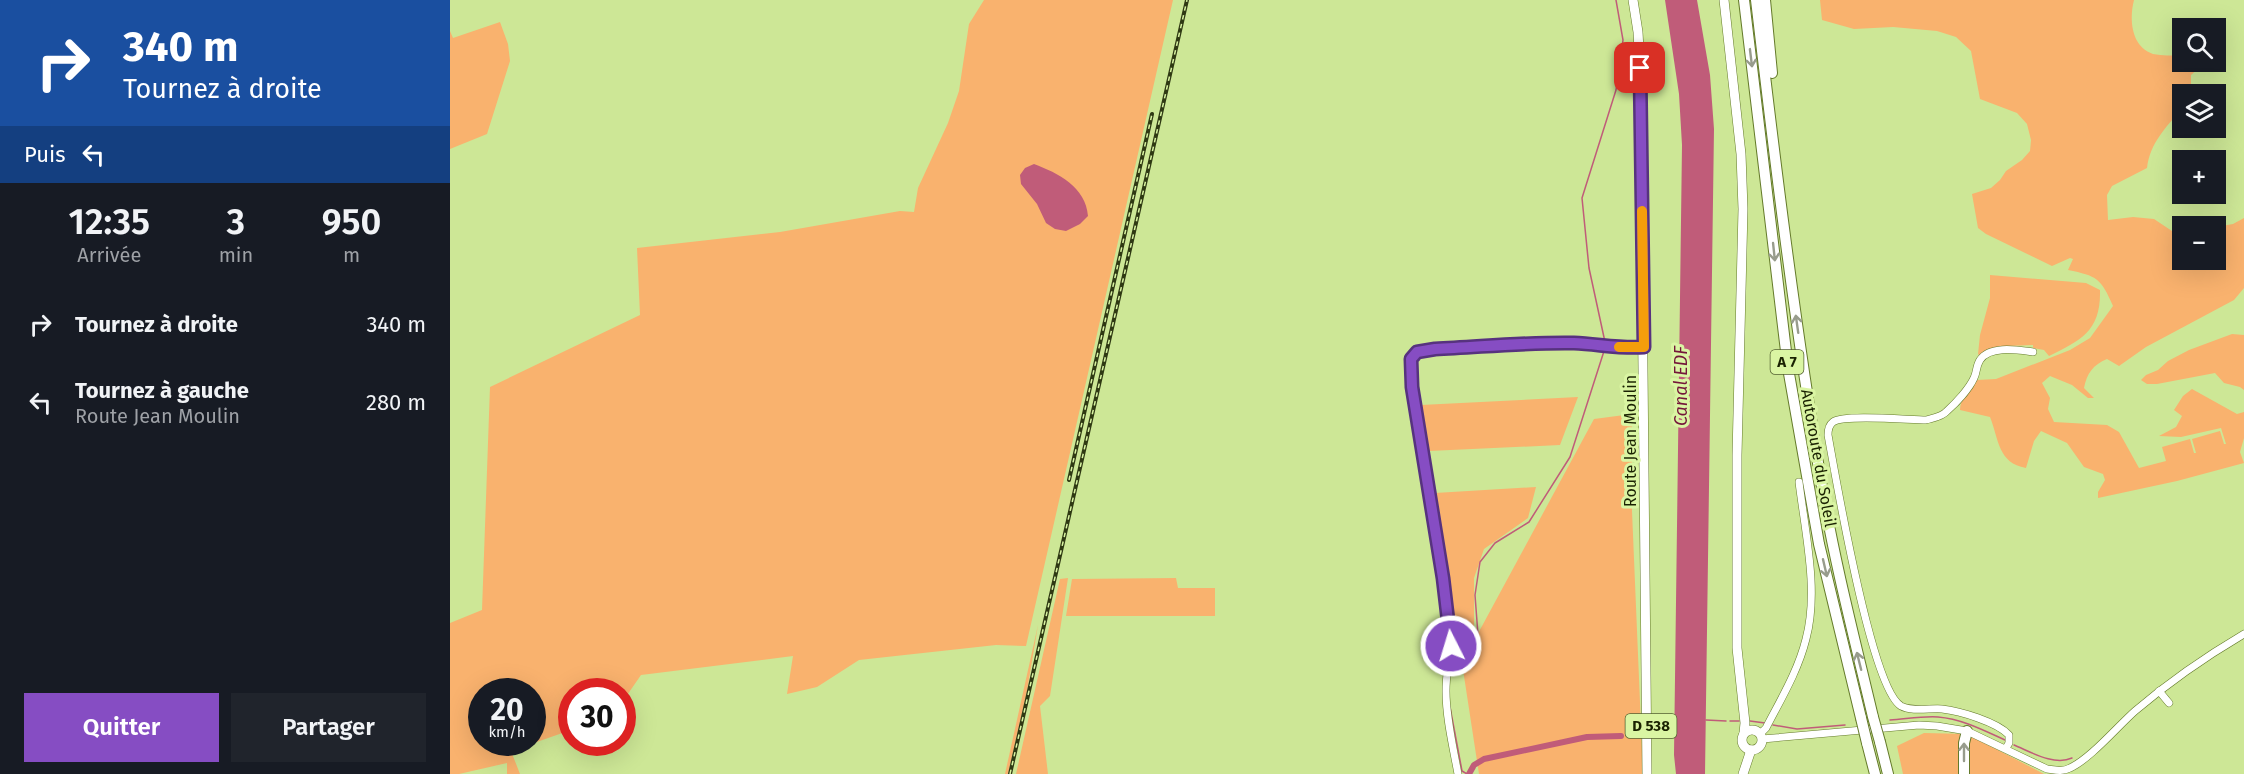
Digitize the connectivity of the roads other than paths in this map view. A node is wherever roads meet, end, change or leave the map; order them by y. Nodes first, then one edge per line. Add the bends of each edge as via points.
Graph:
1 (1633, 0) edge
2 (1724, 0) edge
3 (1744, 0) edge
4 (1756, 0) edge
5 (1765, 0) edge
6 (1776, 166) junction
7 (1644, 347) junction
8 (2033, 352) dead end
9 (1799, 483) dead end
10 (2244, 634) edge
11 (2158, 692) junction
12 (2169, 703) dead end
13 (1746, 728) junction
14 (1967, 731) junction
15 (1761, 736) junction
16 (2006, 748) junction
17 (1751, 750) junction
18 (1649, 773) edge
19 (1458, 774) edge
20 (1743, 774) edge
21 (1875, 774) edge
22 (1888, 774) edge
23 (1964, 774) edge

1 - 7 main road, Route Jean Moulin / D 538 via 1640,68
2 - 13 main road via 1741,154 1737,648
3 -> 21 highway, Autoroute du Soleil / A 7, bridge via 1788,368 1819,544
4 - 6 highway, Autoroute du Soleil / A 7
5 - 6 highway
22 -> 6 highway, Autoroute du Soleil / A 7, bridge via 1847,610 1822,487
7 - 18 main road, Route Jean Moulin / D 538
7 - 19 street via 1572,343 1435,349 1417,352 1411,359 1450,630 1446,692
8 - 16 street via 1995,351 1982,357 1974,378 1947,412 1936,418 1847,418 1828,428 1868,630 1890,694 1904,707 1954,711 1996,726 2009,735
9 - 15 street via 1811,592 1810,620 1798,664
10 - 11 street
11 - 12 street
11 - 16 street via 2068,769 2047,769
13 - 15 main road
13 - 17 main road via 1743,745
14 - 15 street via 1919,725
14 - 16 street
23 -> 14 highway
15 - 17 main road via 1759,747
17 - 20 main road

